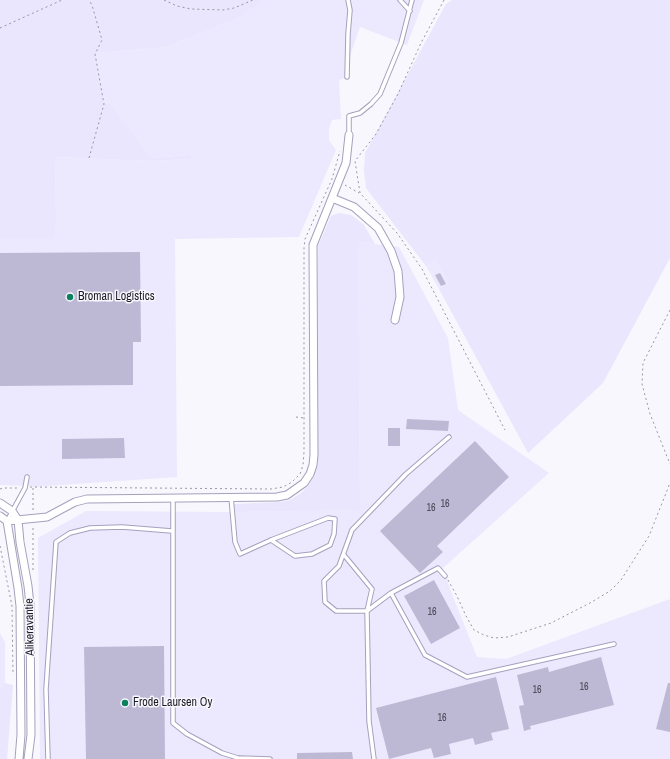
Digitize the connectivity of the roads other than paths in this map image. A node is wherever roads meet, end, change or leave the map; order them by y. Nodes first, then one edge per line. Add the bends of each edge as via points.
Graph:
1 (348, 0) edge
2 (400, 0) edge
3 (412, 0) edge
4 (410, 11) junction
5 (347, 77) dead end
6 (349, 135) joint
7 (332, 198) junction
8 (395, 320) dead end
9 (449, 437) dead end
10 (28, 477) dead end
11 (231, 497) junction
12 (173, 498) junction
13 (0, 503) edge
14 (12, 511) junction
15 (0, 516) edge
16 (18, 520) junction
17 (7, 521) junction
18 (172, 531) junction
19 (271, 540) junction
20 (344, 554) junction
21 (445, 576) road end
22 (392, 593) junction
23 (367, 611) junction
24 (614, 644) dead end
25 (19, 759) edge
26 (28, 759) edge
27 (48, 759) edge
28 (270, 759) edge
29 (374, 759) edge

1 - 5 lane via 350,10
2 - 4 lane
3 - 4 lane
4 - 6 lane via 401,43 380,94 360,113 349,116
6 - 7 street via 346,163
7 - 8 street via 354,207 378,228 391,251 398,271 400,296
7 - 11 street via 313,245 314,455 310,474 304,483 287,495 271,498
9 - 20 lane via 406,474 352,530
10 - 14 lane
11 - 12 street
11 - 19 lane via 235,542 240,554
12 - 16 street via 87,499 75,502 47,517
12 - 18 lane
13 - 14 street, Alikeravantie
14 - 16 street, Alikeravantie
14 - 17 lane
15 - 17 street
16 - 17 street
16 - 26 street, Alikeravantie via 30,605
17 - 25 street, Alikeravantie via 20,606
18 - 27 lane via 122,527 90,528 70,533 56,542 46,689
18 - 28 lane via 173,723 192,737 222,753 238,758
19 - 19 lane via 328,518 335,520 330,545 312,554 295,556
20 - 23 lane via 372,589
20 - 23 lane via 339,566 324,581 325,602 336,611
21 - 22 lane via 438,568
22 - 23 lane
22 - 24 lane via 425,655 467,677
23 - 29 lane via 369,721

